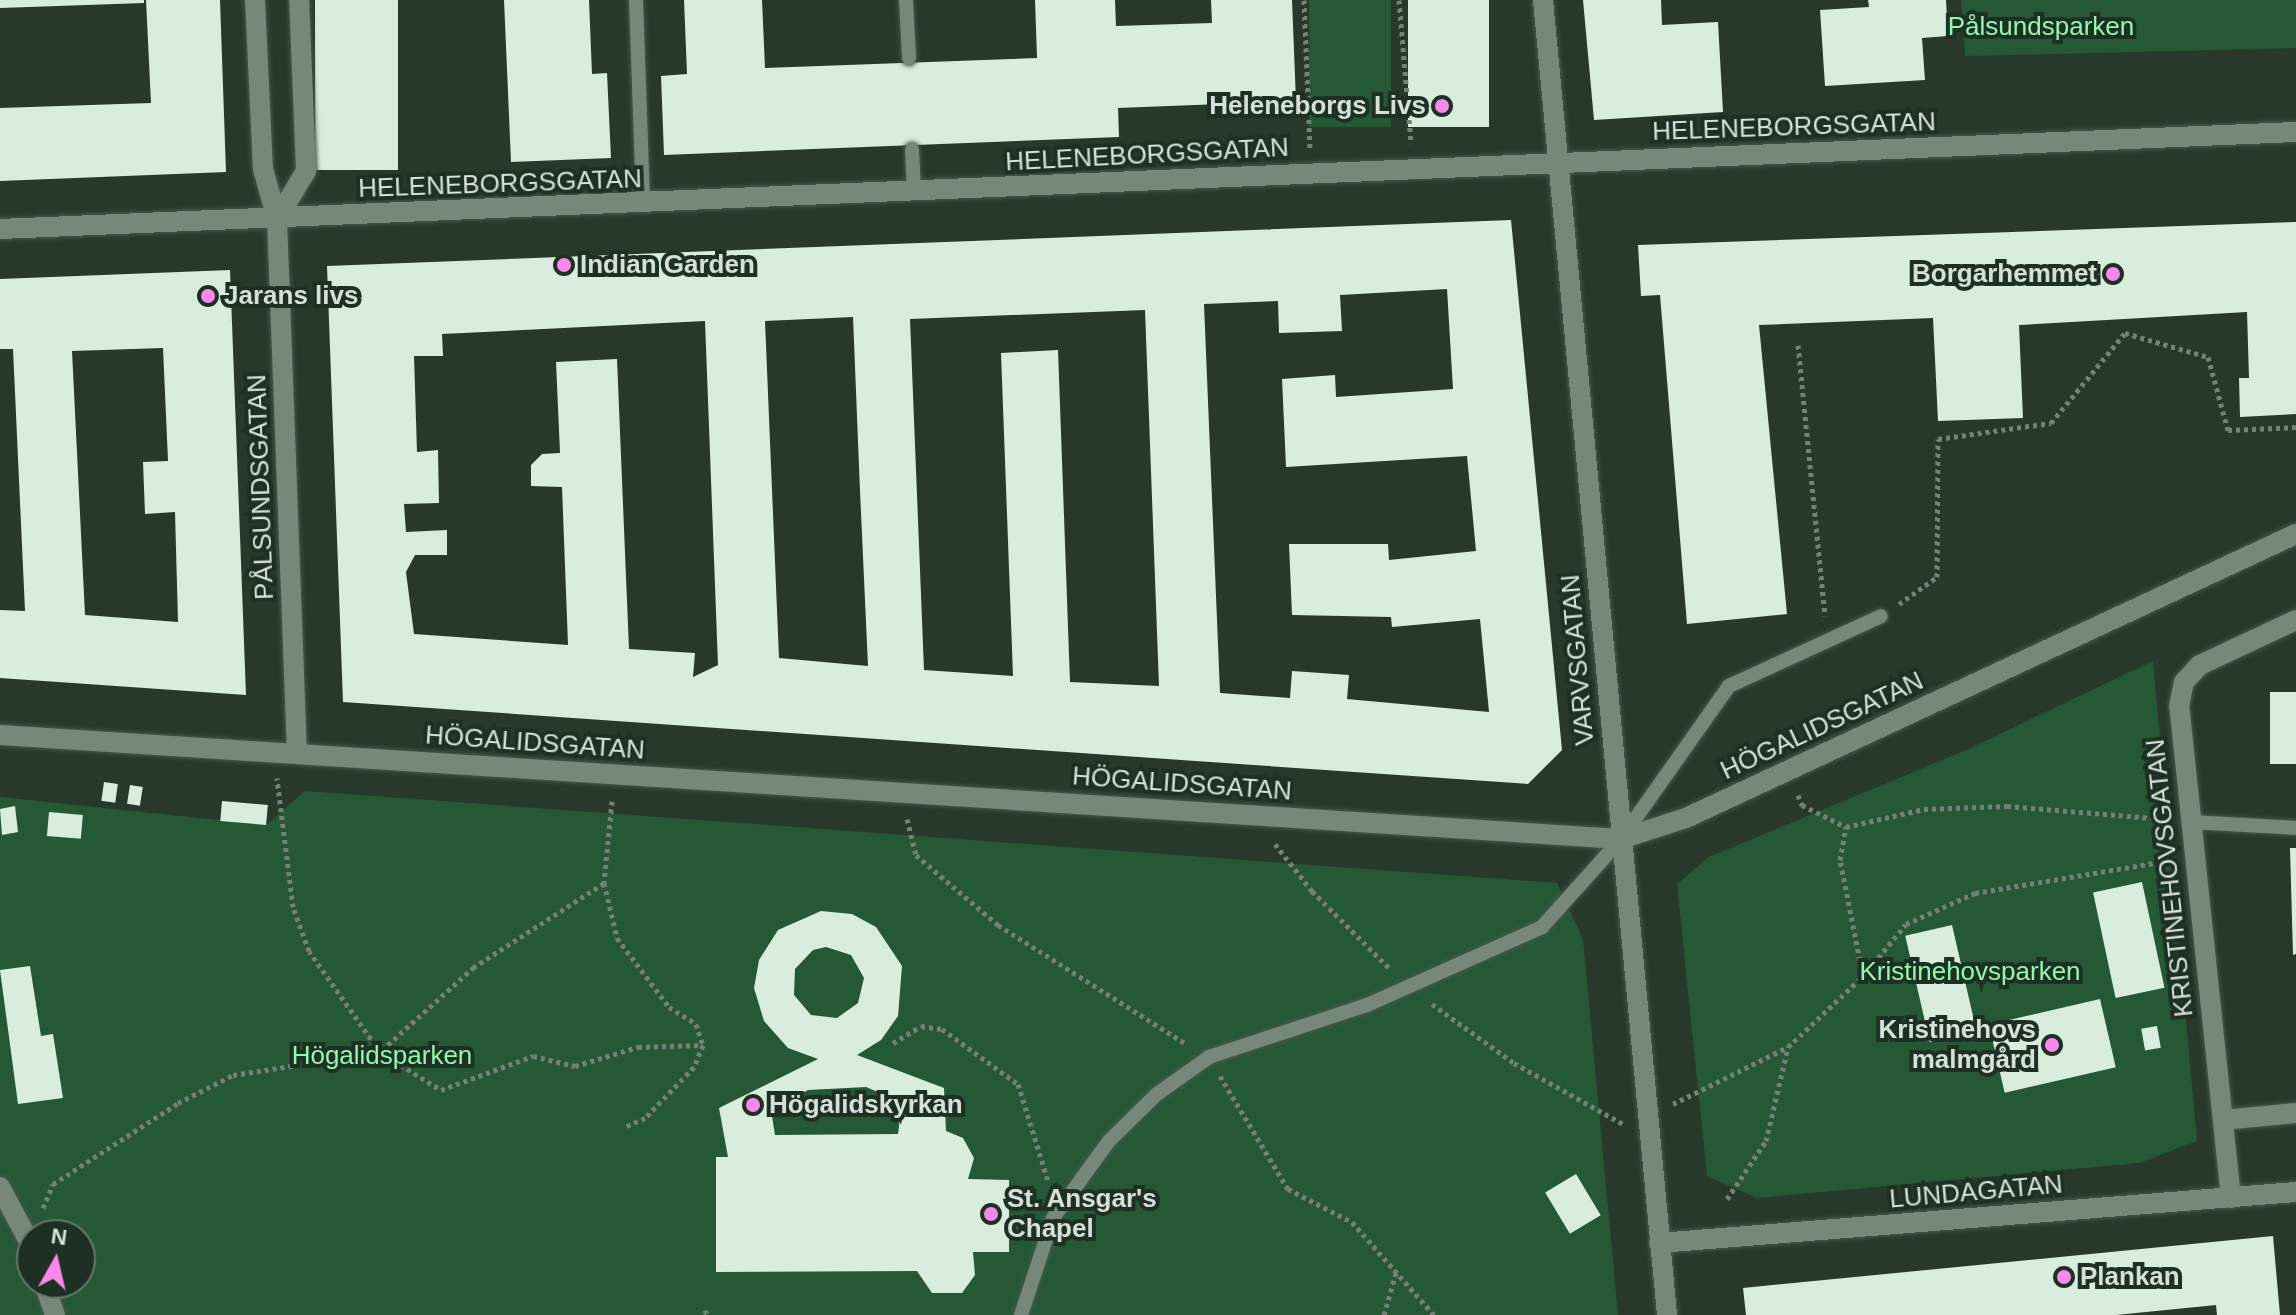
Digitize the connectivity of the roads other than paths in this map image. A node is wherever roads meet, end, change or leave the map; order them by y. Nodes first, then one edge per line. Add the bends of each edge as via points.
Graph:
1 (255, 0) edge
2 (299, 0) edge
3 (636, 0) edge
4 (906, 0) edge
5 (1543, 0) edge
6 (909, 58) dead end
7 (2296, 132) edge
8 (912, 150) dead end
9 (1557, 162) junction
10 (914, 192) junction
11 (643, 205) junction
12 (277, 219) junction
13 (0, 229) edge
14 (2296, 534) edge
15 (1881, 616) road end
16 (2296, 620) edge
17 (0, 735) edge
18 (297, 754) junction
19 (2189, 822) junction
20 (2296, 828) edge
21 (1621, 839) junction
22 (2296, 1113) edge
23 (2223, 1120) junction
24 (0, 1187) edge
25 (2296, 1192) edge
26 (2231, 1198) junction
27 (18, 1219) edge
28 (1659, 1243) junction
29 (1021, 1315) edge
30 (1667, 1315) edge

1 - 12 street, PÅLSUNDSGATAN via 263,169
2 - 12 street via 306,171
3 - 11 lane
4 - 6 lane
5 - 9 street, VARVSGATAN
7 - 9 street, HELENEBORGSGATAN
8 - 10 lane
9 - 10 street, HELENEBORGSGATAN
9 - 21 street, VARVSGATAN
10 - 11 street, HELENEBORGSGATAN
11 - 12 street, HELENEBORGSGATAN
12 - 13 street, HELENEBORGSGATAN
12 - 18 street, PÅLSUNDSGATAN
14 - 21 street, HÖGALIDSGATAN via 1686,818
15 - 21 lane via 1729,686
16 - 19 street, KRISTINEHOVSGATAN via 2200,665 2184,682 2179,707
17 - 18 street, HÖGALIDSGATAN
18 - 21 street, HÖGALIDSGATAN
19 - 20 lane
19 - 23 street, KRISTINEHOVSGATAN
21 - 28 street, VARVSGATAN
21 - 29 lane via 1542,927 1367,1005 1209,1057 1133,1114 1053,1218
22 - 23 street
23 - 26 street, KRISTINEHOVSGATAN
24 - 27 street
25 - 26 street, LUNDAGATAN
26 - 28 street, LUNDAGATAN
28 - 30 street, VARVSGATAN

